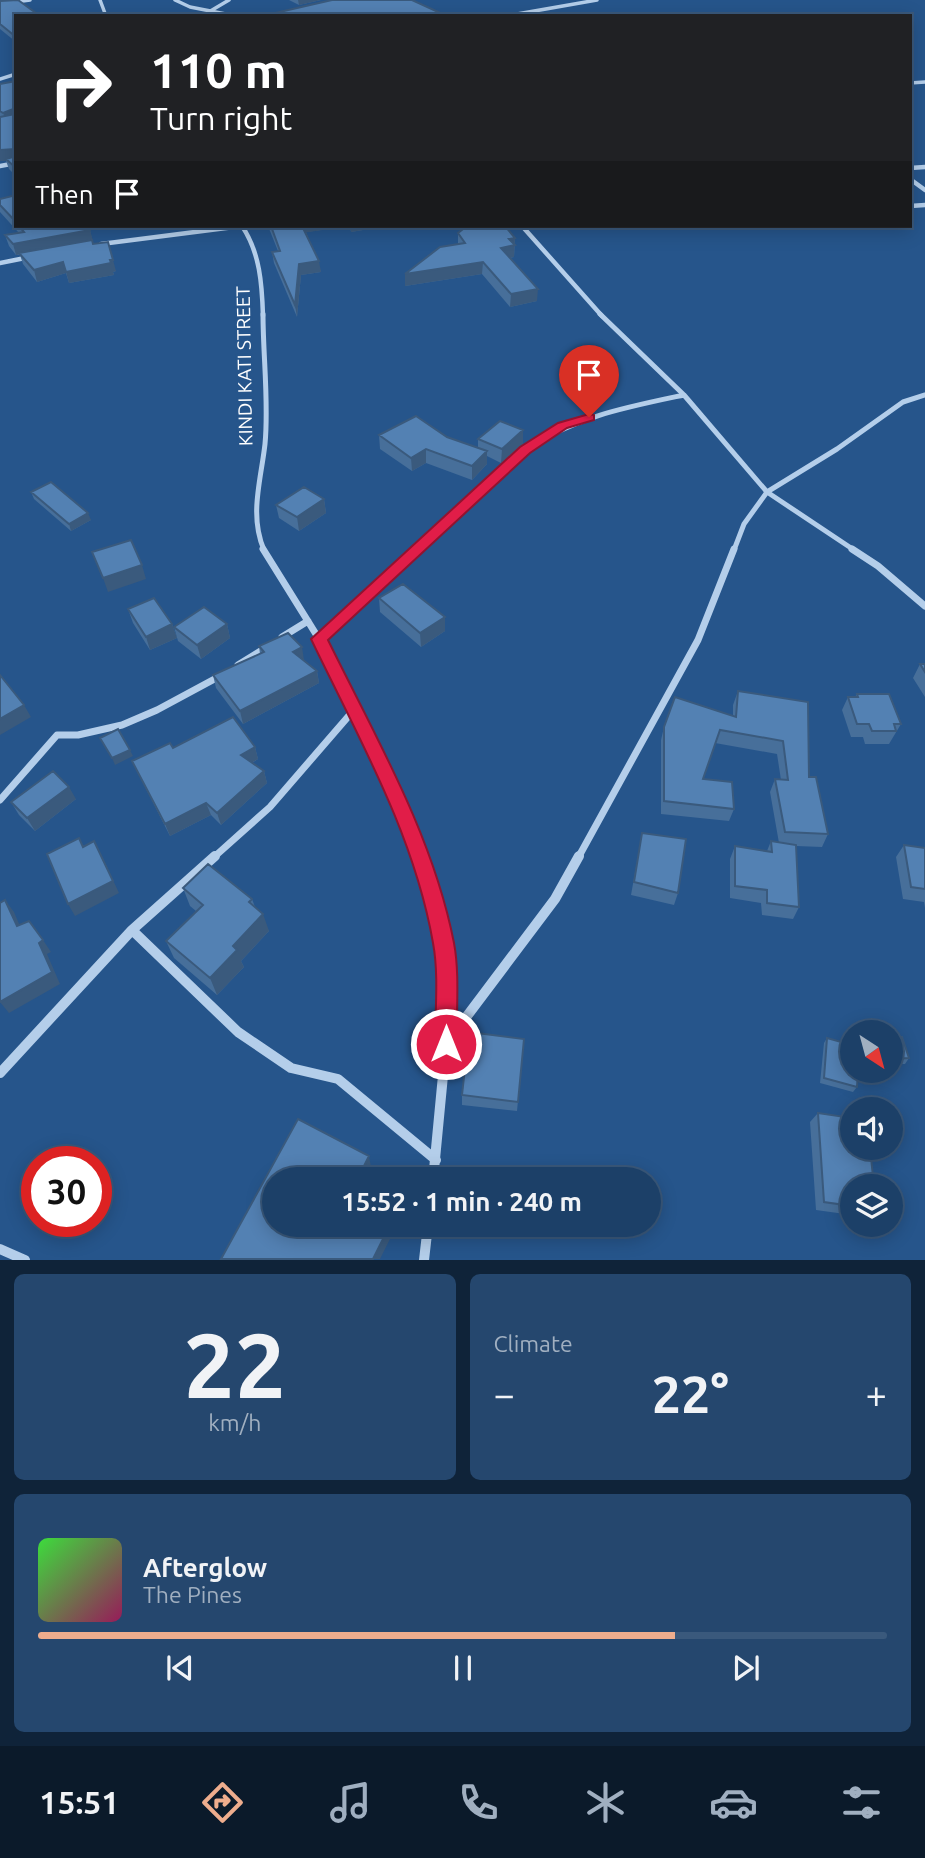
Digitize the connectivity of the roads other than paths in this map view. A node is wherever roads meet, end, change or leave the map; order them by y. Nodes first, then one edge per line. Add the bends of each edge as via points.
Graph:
1 (30, 0) edge
2 (175, 0) edge
3 (229, 0) edge
4 (597, 0) edge
5 (0, 4) edge
6 (213, 11) junction
7 (206, 14) edge
8 (227, 14) edge
9 (517, 14) edge
10 (227, 228) edge
11 (243, 228) edge
12 (524, 228) edge
13 (96, 245) edge
14 (38, 256) edge
15 (0, 264) edge
16 (684, 395) junction
17 (925, 395) edge
18 (767, 492) junction
19 (925, 606) edge
20 (308, 621) junction
21 (319, 639) junction
22 (353, 711) junction
23 (0, 800) edge
24 (132, 930) junction
25 (446, 1044) junction
26 (0, 1073) edge
27 (436, 1160) junction
28 (435, 1167) edge
29 (427, 1237) edge
30 (0, 1249) edge
31 (25, 1259) edge
32 (424, 1259) edge

1 - 5 street
2 - 6 street
3 - 6 street
4 - 9 street
6 - 7 street
6 - 8 street
10 - 13 street
11 - 20 street, KINDI KATI STREET via 253,243 262,284 265,443 256,524 263,548
12 - 16 street via 602,316
14 - 15 street
16 - 18 street
16 - 21 street via 563,425 544,435
17 - 18 street via 903,401
18 - 19 street via 878,566
18 - 25 street via 744,524 698,640 555,899
20 - 21 street, KINDI KATI STREET
20 - 23 street via 157,710 78,735 57,735
21 - 22 street, KINDI KATI STREET
22 - 24 street via 270,807
22 - 25 street, KINDI KATI STREET via 407,819 430,886 444,946
24 - 26 street
24 - 27 street via 238,1032 291,1068 338,1079
25 - 27 street, KINDI KATI STREET
27 - 28 street, KINDI KATI STREET
29 - 32 street
30 - 31 street

